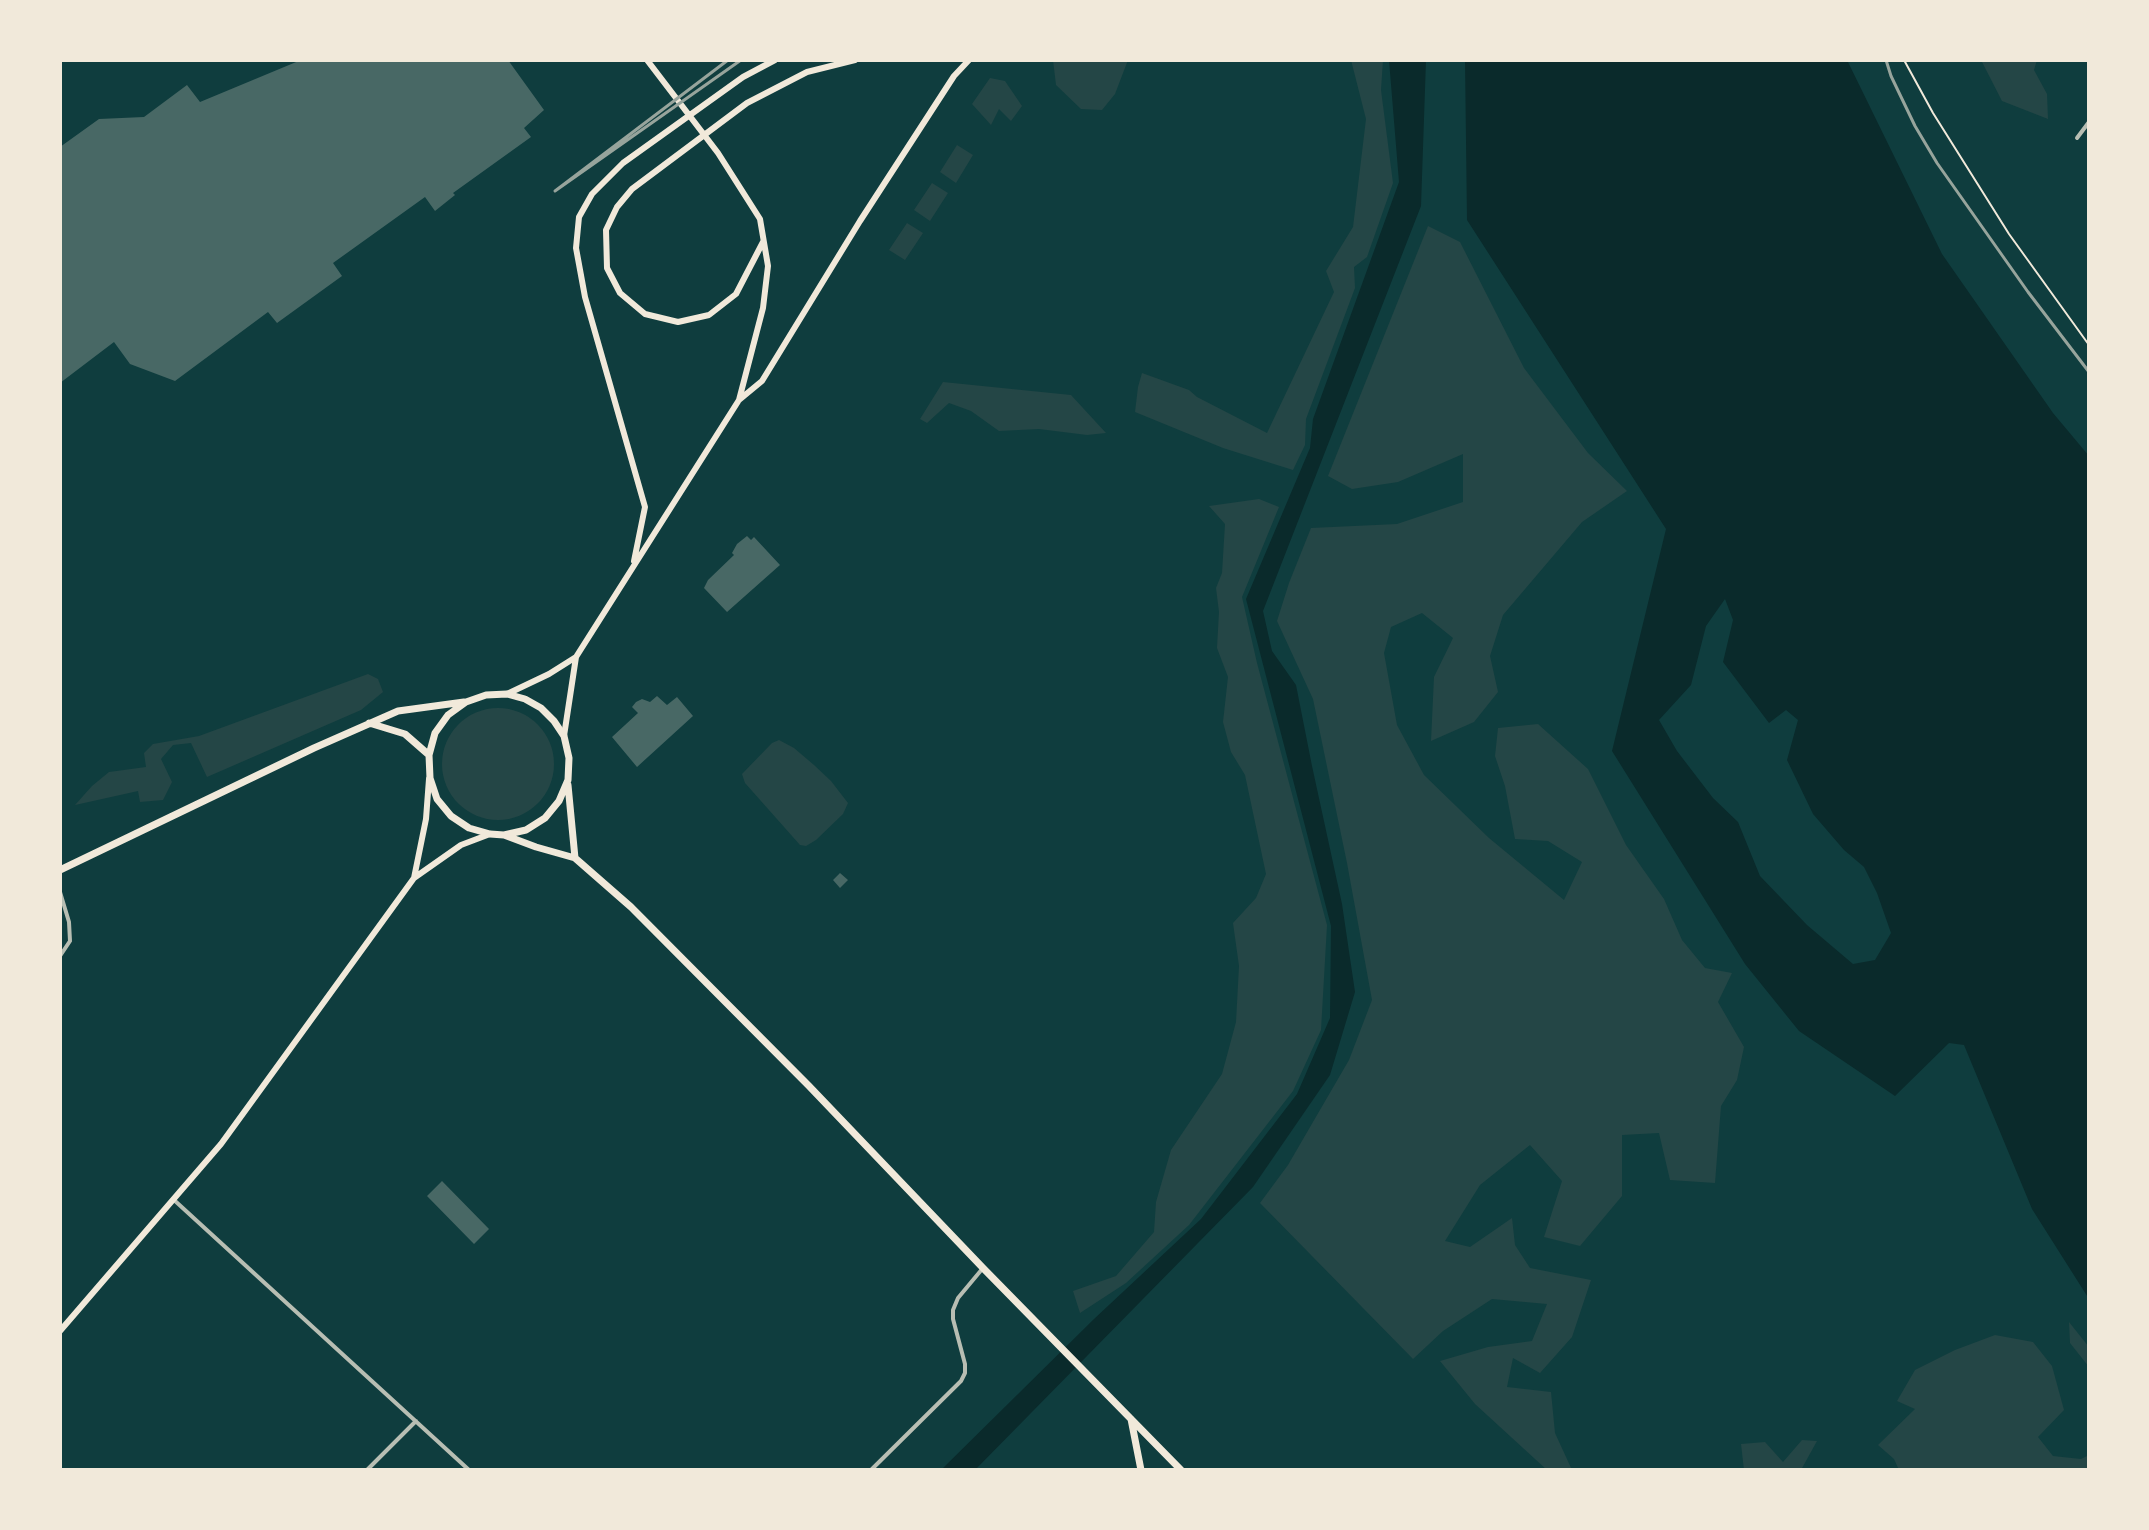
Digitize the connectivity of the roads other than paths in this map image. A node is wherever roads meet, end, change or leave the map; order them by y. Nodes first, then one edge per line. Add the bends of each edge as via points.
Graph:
1 (647, 60) edge
2 (775, 60) edge
3 (855, 60) edge
4 (969, 60) edge
5 (2089, 122) edge
6 (2077, 138) dead end
7 (763, 242) junction
8 (739, 400) junction
9 (633, 566) junction
10 (576, 657) junction
11 (507, 694) junction
12 (466, 702) junction
13 (369, 723) junction
14 (564, 736) junction
15 (429, 755) junction
16 (430, 778) junction
17 (568, 780) junction
18 (490, 834) junction
19 (504, 835) junction
20 (575, 858) junction
21 (60, 870) edge
22 (414, 878) junction
23 (60, 892) edge
24 (60, 956) edge
25 (174, 1200) junction
26 (983, 1268) junction
27 (60, 1331) edge
28 (1130, 1417) junction
29 (416, 1421) junction
30 (367, 1470) edge
31 (469, 1470) edge
32 (871, 1470) edge
33 (1141, 1470) edge
34 (1181, 1470) edge

1 - 7 main road via 718,153 760,219
2 - 9 main road via 623,163 592,194 579,217 576,248 585,297 645,507
3 - 7 main road via 807,72 747,103 632,189 606,230 607,268 620,293 645,314 678,322 709,315 736,294
4 - 8 main road via 860,221 762,381
5 - 6 street
7 - 8 main road via 768,266 763,308
8 - 9 main road
9 - 10 main road
10 - 11 main road
10 - 14 main road
11 - 12 main road
11 - 14 main road via 541,708
12 - 13 main road via 398,711
12 - 15 main road via 435,733
13 - 15 main road via 405,734
13 - 21 main road
14 - 17 main road
15 - 16 main road
16 - 18 main road via 437,799 451,816
16 - 22 main road
17 - 19 main road via 545,818
17 - 20 main road
18 - 19 main road
18 - 22 main road via 461,845
19 - 20 main road
20 - 26 main road via 631,907
22 - 25 main road via 221,1144
23 - 24 street via 70,941
25 - 27 main road
25 - 29 street
26 - 28 main road
26 - 32 street via 953,1310 965,1364 961,1381
28 - 33 main road
28 - 34 main road
29 - 30 street
29 - 31 street

